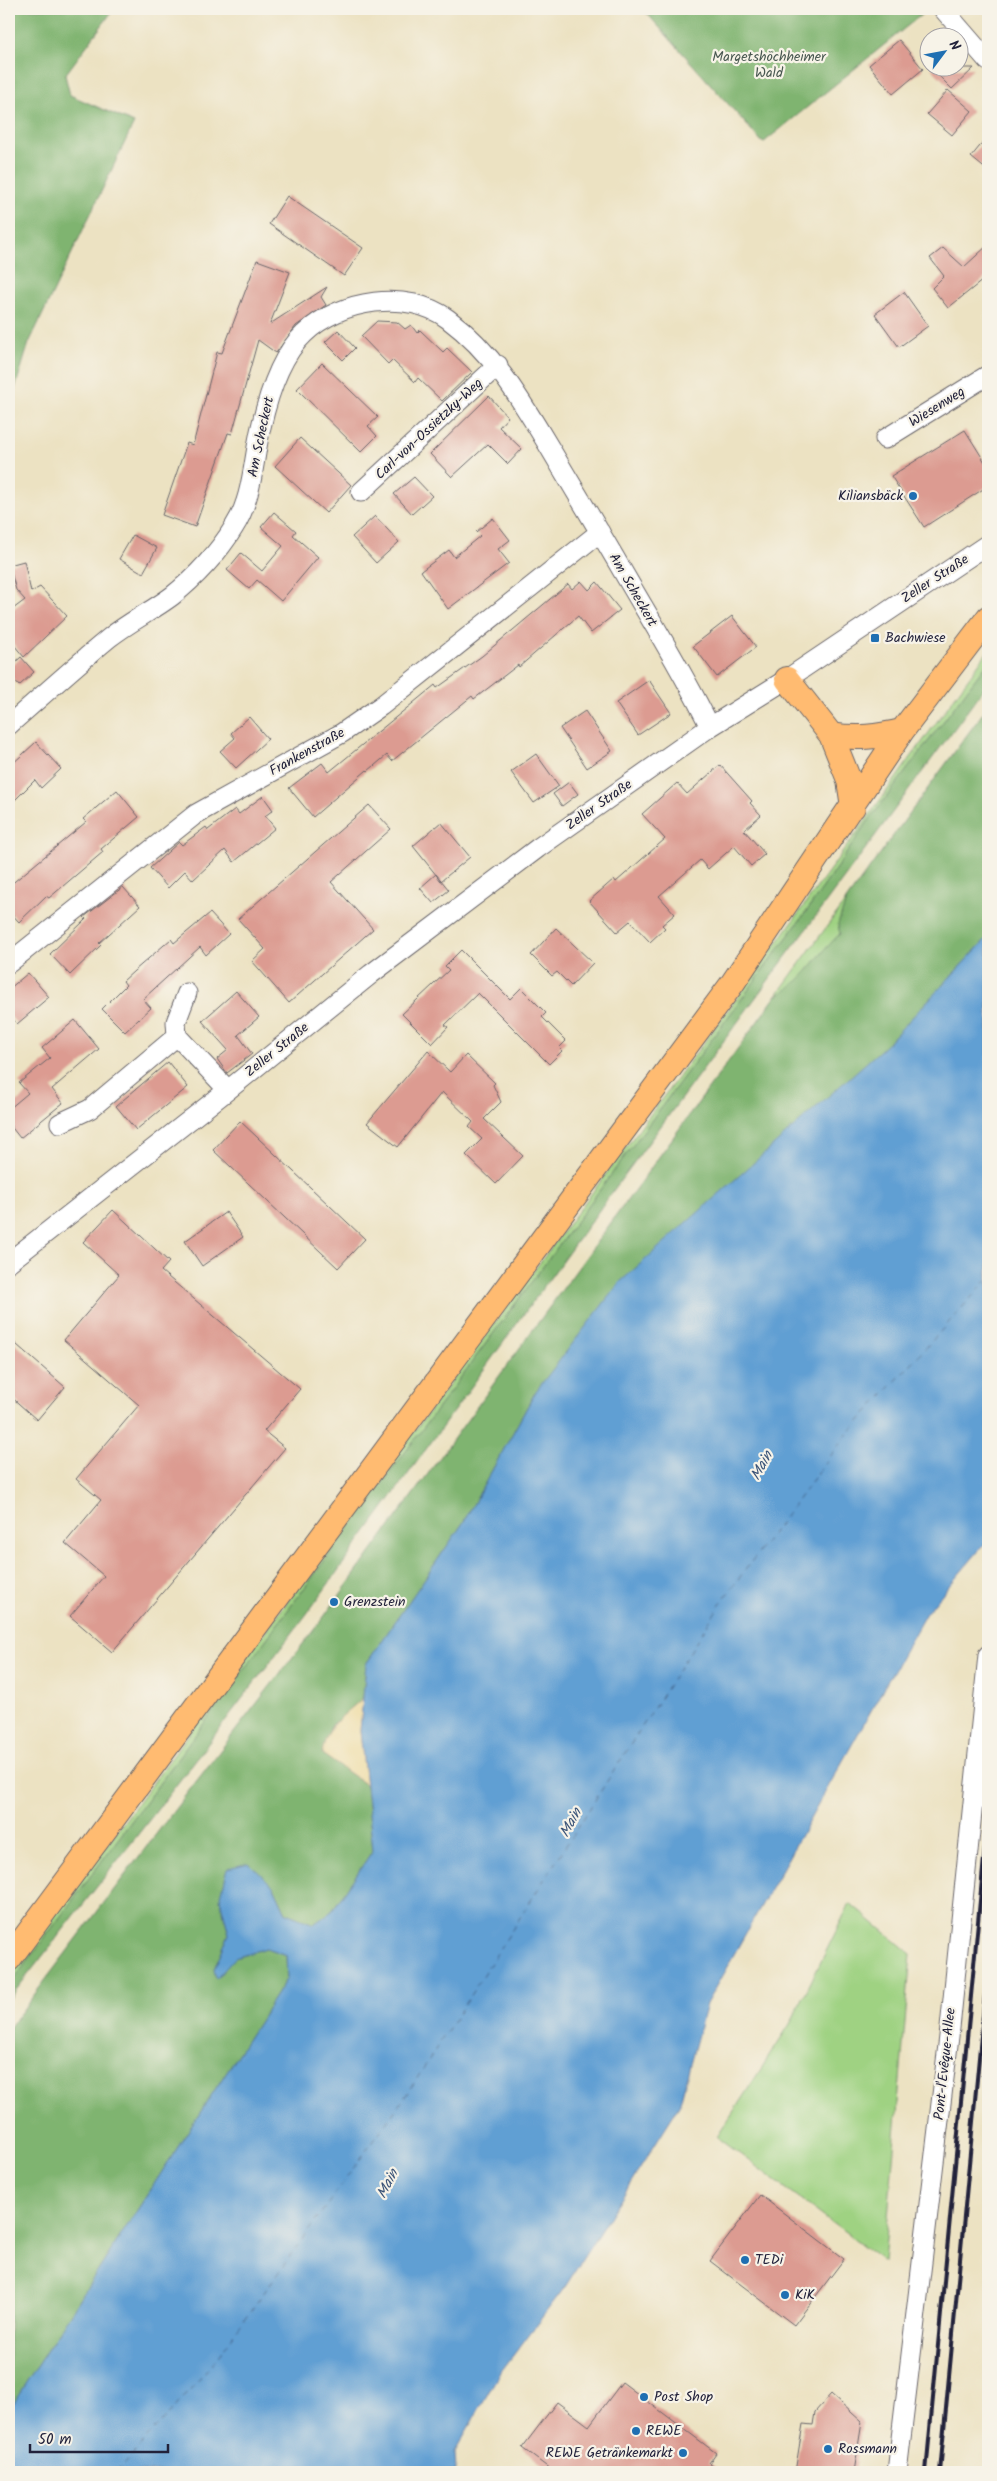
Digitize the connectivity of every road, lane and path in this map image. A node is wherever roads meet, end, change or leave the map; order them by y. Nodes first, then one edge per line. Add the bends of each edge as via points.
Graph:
1 (943, 9) edge
2 (988, 61) edge
3 (498, 365) junction
4 (988, 375) edge
5 (885, 439) dead end
6 (361, 492) dead end
7 (600, 532) junction
8 (988, 544) edge
9 (988, 618) edge
10 (787, 679) junction
11 (9, 725) edge
12 (710, 726) junction
13 (902, 731) junction
14 (831, 735) junction
15 (853, 807) junction
16 (9, 963) edge
17 (187, 993) dead end
18 (177, 1036) junction
19 (228, 1090) junction
20 (60, 1123) dead end
21 (9, 1262) edge
22 (988, 1655) edge
23 (9, 1959) edge
24 (897, 2472) edge

1 - 2 street
3 - 6 street, Carl-von-Ossietzky-Weg
3 - 7 street, Am Scheckert
3 - 11 street, Am Scheckert via 447,318 424,306 392,300 355,306 306,332 292,347 273,387 261,426 251,485 236,526 174,594 111,636
4 - 5 street, Wiesenweg
7 - 12 street, Am Scheckert
7 - 16 street, Frankenstraße via 381,706 342,733 196,814
8 - 10 street, Zeller Straße
9 - 13 main road
10 - 12 street, Zeller Straße
10 - 14 main road
12 - 19 street, Zeller Straße via 522,860 371,974
13 - 14 main road via 874,738
13 - 15 main road
14 - 15 main road via 849,780
15 - 23 main road via 732,984
17 - 18 street via 176,1022
18 - 19 street
18 - 20 street via 90,1109
19 - 21 street, Zeller Straße
22 - 24 street, Pont-l'Evêque-Allee via 950,2028

